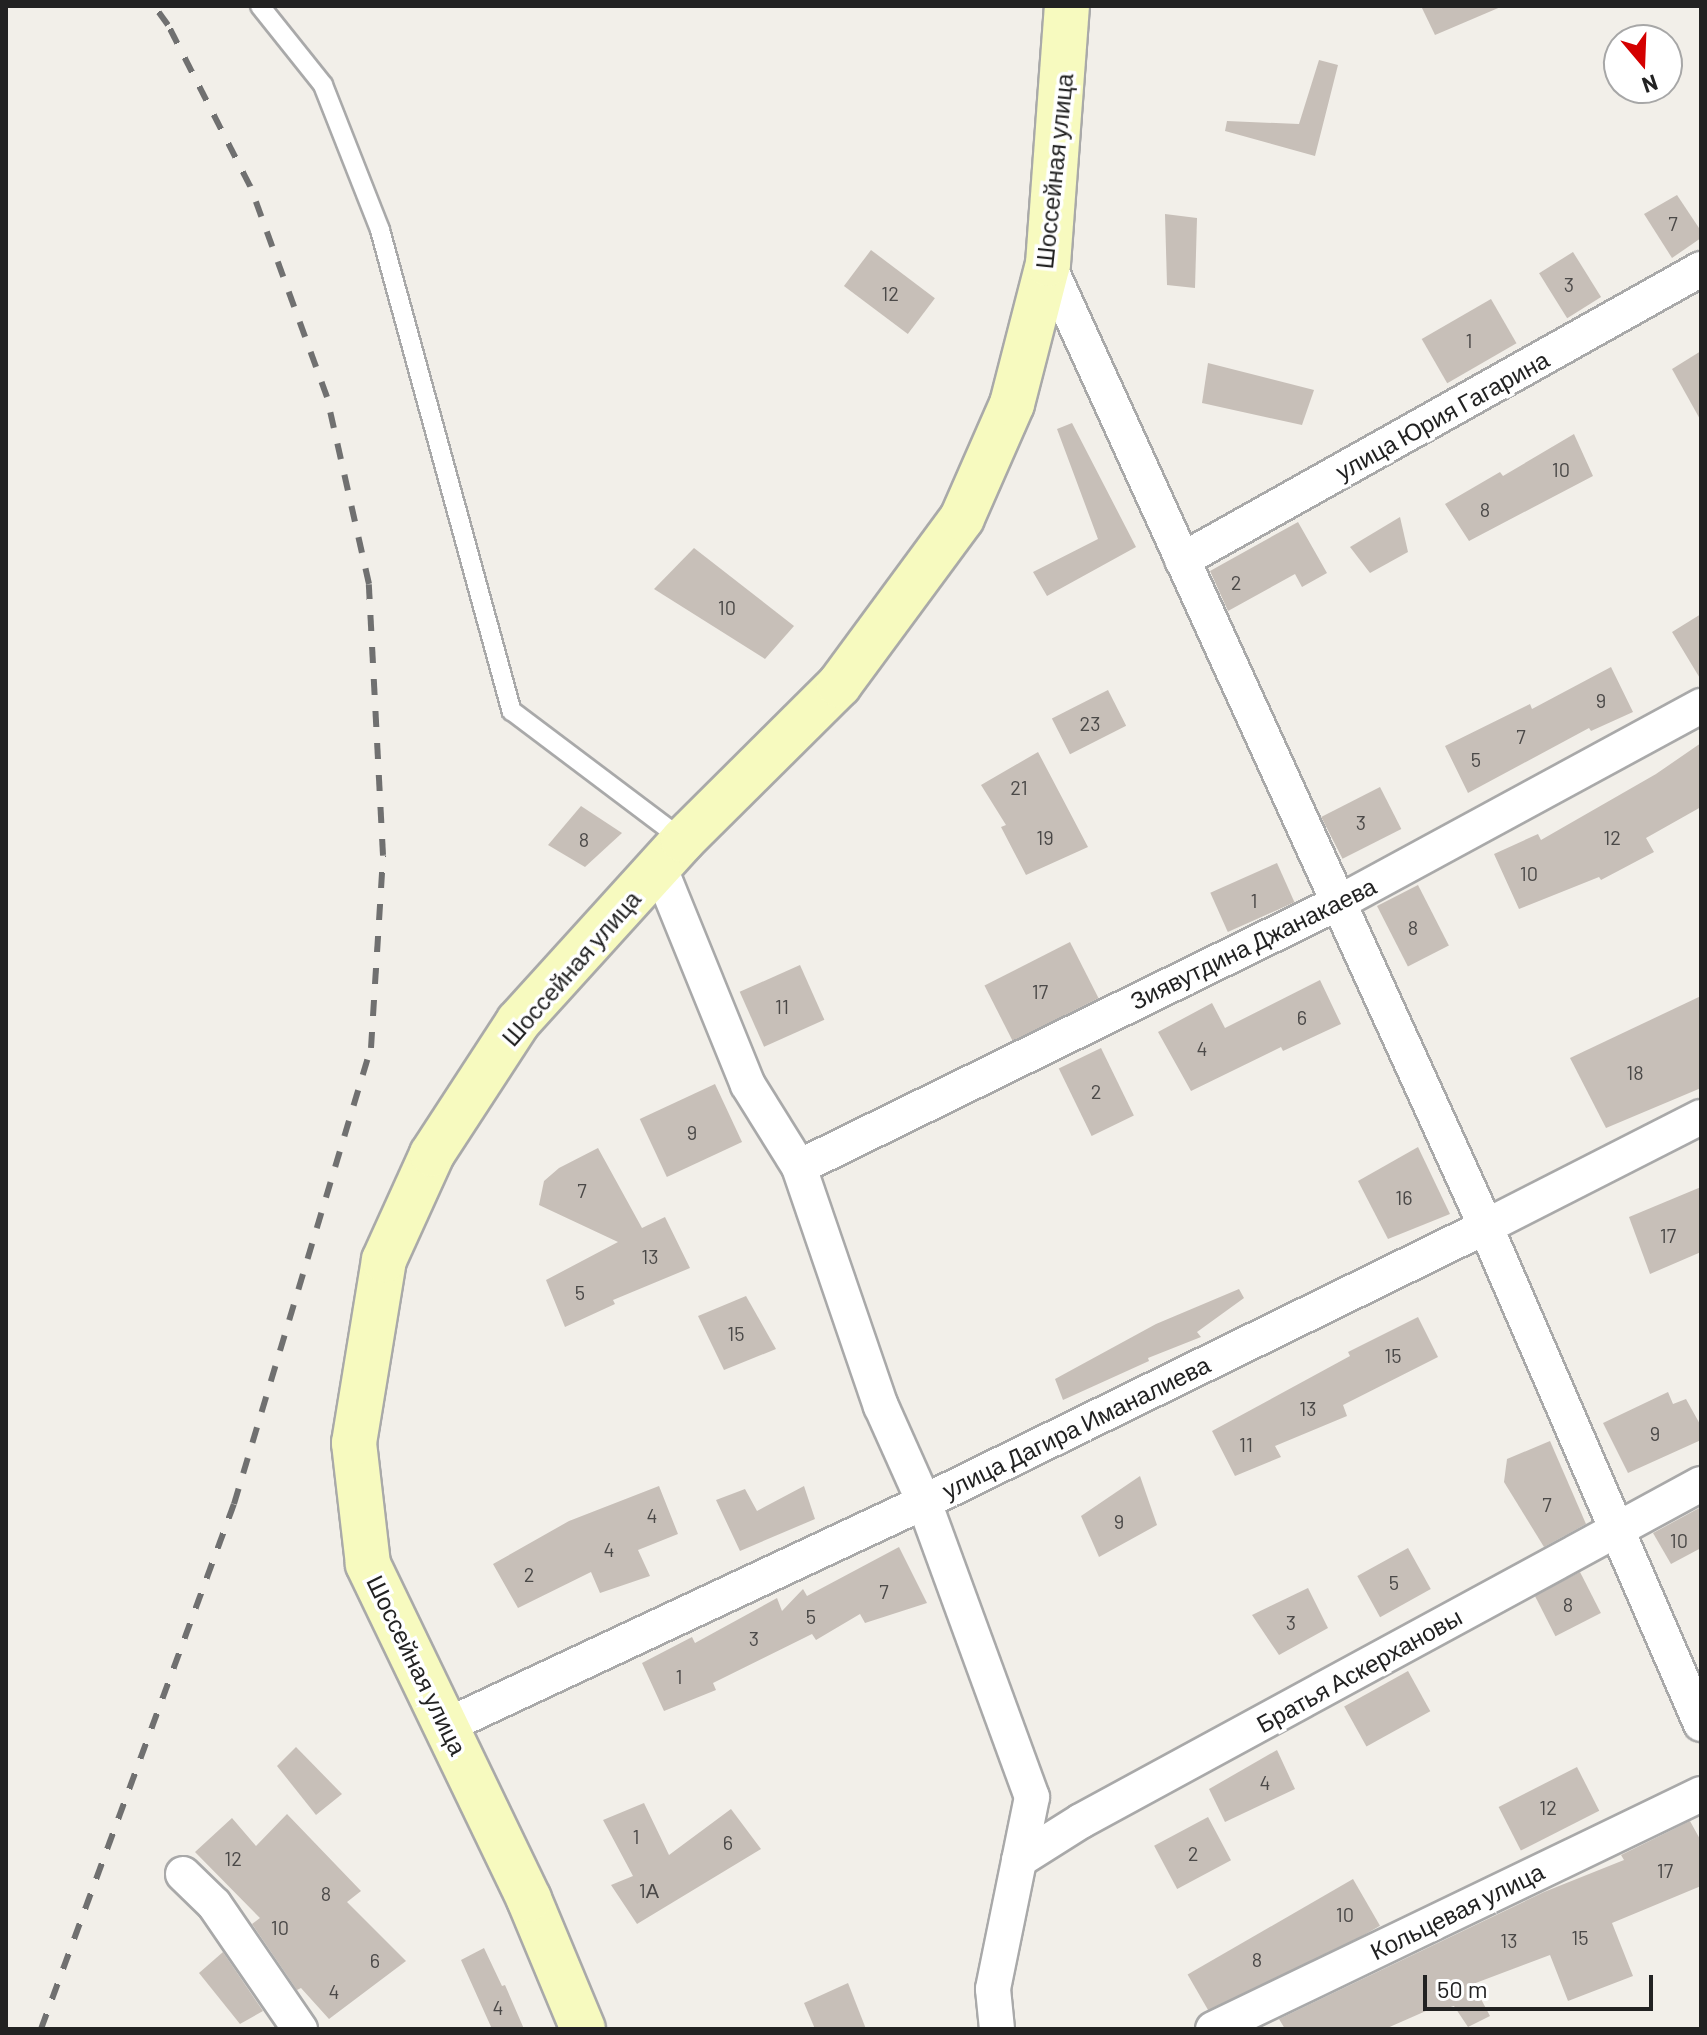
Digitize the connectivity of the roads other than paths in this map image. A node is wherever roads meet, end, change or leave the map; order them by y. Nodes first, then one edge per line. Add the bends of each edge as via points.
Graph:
1 (260, 6) edge
2 (1067, 6) edge
3 (1048, 264) junction
4 (1701, 269) edge
5 (1182, 560) junction
6 (1701, 706) edge
7 (671, 853) junction
8 (1338, 903) junction
9 (1701, 1117) edge
10 (799, 1167) junction
11 (1485, 1227) junction
12 (1701, 1484) edge
13 (924, 1502) junction
14 (1618, 1529) junction
15 (1701, 1724) edge
16 (446, 1726) junction
17 (1701, 1794) edge
18 (1019, 1860) junction
19 (183, 1874) dead end
20 (574, 2016) edge
21 (300, 2029) edge
22 (997, 2029) edge
23 (1213, 2029) edge

1 - 7 lane via 323,85 380,230 512,711
2 - 3 main road, Шоссейная улица
3 - 5 street
3 - 7 main road, Шоссейная улица via 1012,404 962,518 839,685
4 - 5 street, улица Юрия Гагарина
5 - 8 street
6 - 8 street, Зиявутдина Джанакаева
7 - 10 street via 748,1085
7 - 16 main road, Шоссейная улица via 518,1022 432,1154 384,1260 354,1443 368,1564
8 - 10 street, Зиявутдина Джанакаева
8 - 11 street
9 - 11 street, улица Дагира Иманалиева
10 - 13 street via 881,1406
11 - 13 street, улица Дагира Иманалиева
11 - 14 street
12 - 14 street, Братья Аскерхановы
13 - 16 street, улица Дагира Иманалиева
13 - 18 street via 1032,1797
14 - 15 street
14 - 18 street, Братья Аскерхановы via 1081,1821
16 - 20 main road, Шоссейная улица via 529,1899
17 - 23 street, Кольцевая улица
18 - 22 street via 993,1989
19 - 21 street via 214,1904

